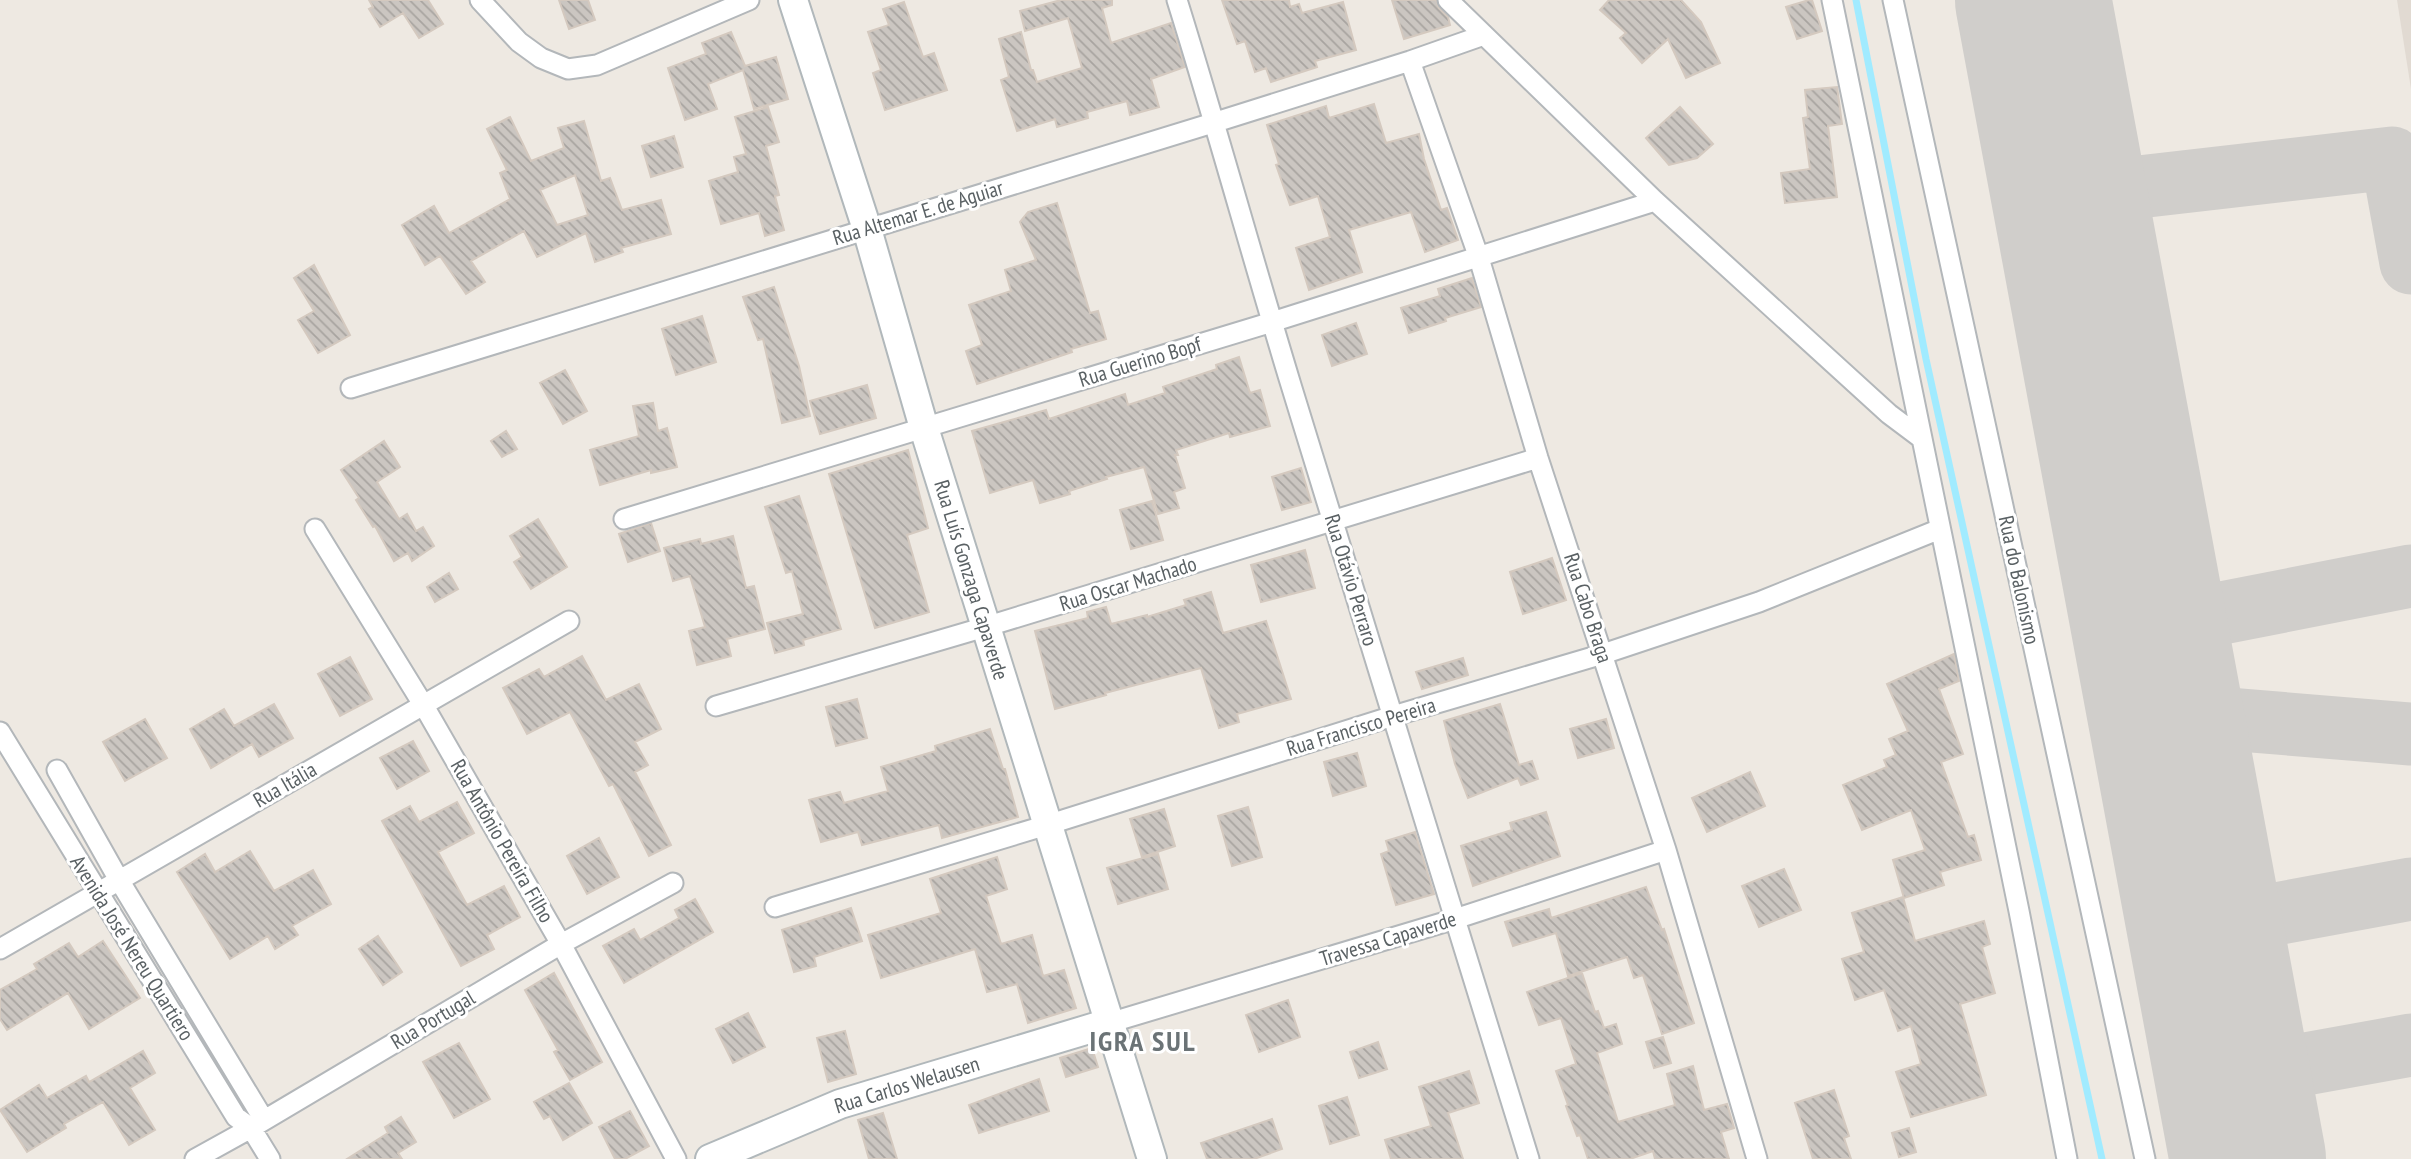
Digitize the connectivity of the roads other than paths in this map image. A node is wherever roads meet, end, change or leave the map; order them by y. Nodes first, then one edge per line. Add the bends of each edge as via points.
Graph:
1 (480, 0) edge
2 (749, 0) edge
3 (793, 0) edge
4 (1177, 0) edge
5 (1448, 0) edge
6 (1832, 0) edge
7 (1893, 0) edge
8 (1484, 35) junction
9 (1410, 61) junction
10 (1216, 122) junction
11 (1656, 201) junction
12 (867, 229) junction
13 (1479, 258) junction
14 (1272, 322) junction
15 (351, 388) dead end
16 (924, 428) junction
17 (1922, 438) junction
18 (1538, 458) junction
19 (624, 519) dead end
20 (1332, 522) junction
21 (315, 529) dead end
22 (1940, 529) junction
23 (569, 621) dead end
24 (985, 627) junction
25 (1603, 654) junction
26 (424, 706) junction
27 (716, 706) dead end
28 (1393, 716) junction
29 (0, 732) edge
30 (57, 770) dead end
31 (1047, 825) junction
32 (1666, 850) junction
33 (119, 880) junction
34 (673, 883) dead end
35 (98, 892) junction
36 (775, 907) dead end
37 (1455, 919) junction
38 (561, 944) junction
39 (0, 949) edge
40 (1109, 1023) junction
41 (258, 1124) junction
42 (195, 1159) edge
43 (271, 1159) edge
44 (676, 1159) edge
45 (710, 1159) edge
46 (1152, 1159) edge
47 (1529, 1159) edge
48 (1757, 1159) edge
49 (2067, 1159) edge
50 (2146, 1159) edge

1 - 2 street via 519,42 568,69 597,65
3 - 12 street, Rua Luís Gonzaga Capaverde
4 - 10 street, Rua Otávio Perraro
5 - 8 street
6 - 17 street
7 - 50 street, Rua do Balonismo
8 - 9 street, Rua Altemar E. de Aguiar
8 - 11 street
9 - 10 street, Rua Altemar E. de Aguiar
9 - 13 street, Rua Cabo Braga
10 - 12 street, Rua Altemar E. de Aguiar
10 - 14 street, Rua Otávio Perraro
11 - 13 street, Rua Guerino Bopf
11 - 17 street via 1889,414
12 - 15 street, Rua Altemar E. de Aguiar
12 - 16 street, Rua Luís Gonzaga Capaverde
13 - 14 street, Rua Guerino Bopf
13 - 18 street, Rua Cabo Braga
14 - 16 street, Rua Guerino Bopf
14 - 20 street, Rua Otávio Perraro
16 - 19 street, Rua Guerino Bopf
16 - 24 street, Rua Luís Gonzaga Capaverde
17 - 22 street
18 - 20 street, Rua Oscar Machado
18 - 25 street, Rua Cabo Braga
20 - 24 street, Rua Oscar Machado
20 - 28 street, Rua Otávio Perraro
21 - 26 street, Rua Antônio Pereira Filho
22 - 25 street, Rua Francisco Pereira via 1759,602
22 - 49 street
23 - 26 street, Rua Itália
24 - 27 street, Rua Oscar Machado
24 - 31 street, Rua Luís Gonzaga Capaverde
25 - 28 street, Rua Francisco Pereira
25 - 32 street, Rua Cabo Braga
26 - 33 street, Rua Itália
26 - 38 street, Rua Antônio Pereira Filho
28 - 31 street, Rua Francisco Pereira
28 - 37 street, Rua Otávio Perraro
29 - 35 street, Avenida José Nereu Quartiero
30 - 33 street, Avenida José Nereu Quartiero
31 - 36 street, Rua Francisco Pereira
31 - 40 street, Rua Luís Gonzaga Capaverde
32 - 37 street, Travessa Capaverde
32 - 48 street, Rua Cabo Braga
33 - 35 street, Rua Itália
33 - 41 street, Avenida José Nereu Quartiero
34 - 38 street, Rua Portugal
35 - 39 street, Rua Itália
35 - 41 street, Avenida José Nereu Quartiero via 236,1117
37 - 40 street, Travessa Capaverde
37 - 47 street, Rua Otávio Perraro
38 - 41 street, Rua Portugal
38 - 44 street, Rua Antônio Pereira Filho
40 - 45 street, Rua Carlos Welausen via 840,1104
40 - 46 street, Rua Luís Gonzaga Capaverde
41 - 42 street, Rua Portugal
41 - 43 street, Avenida José Nereu Quartiero

